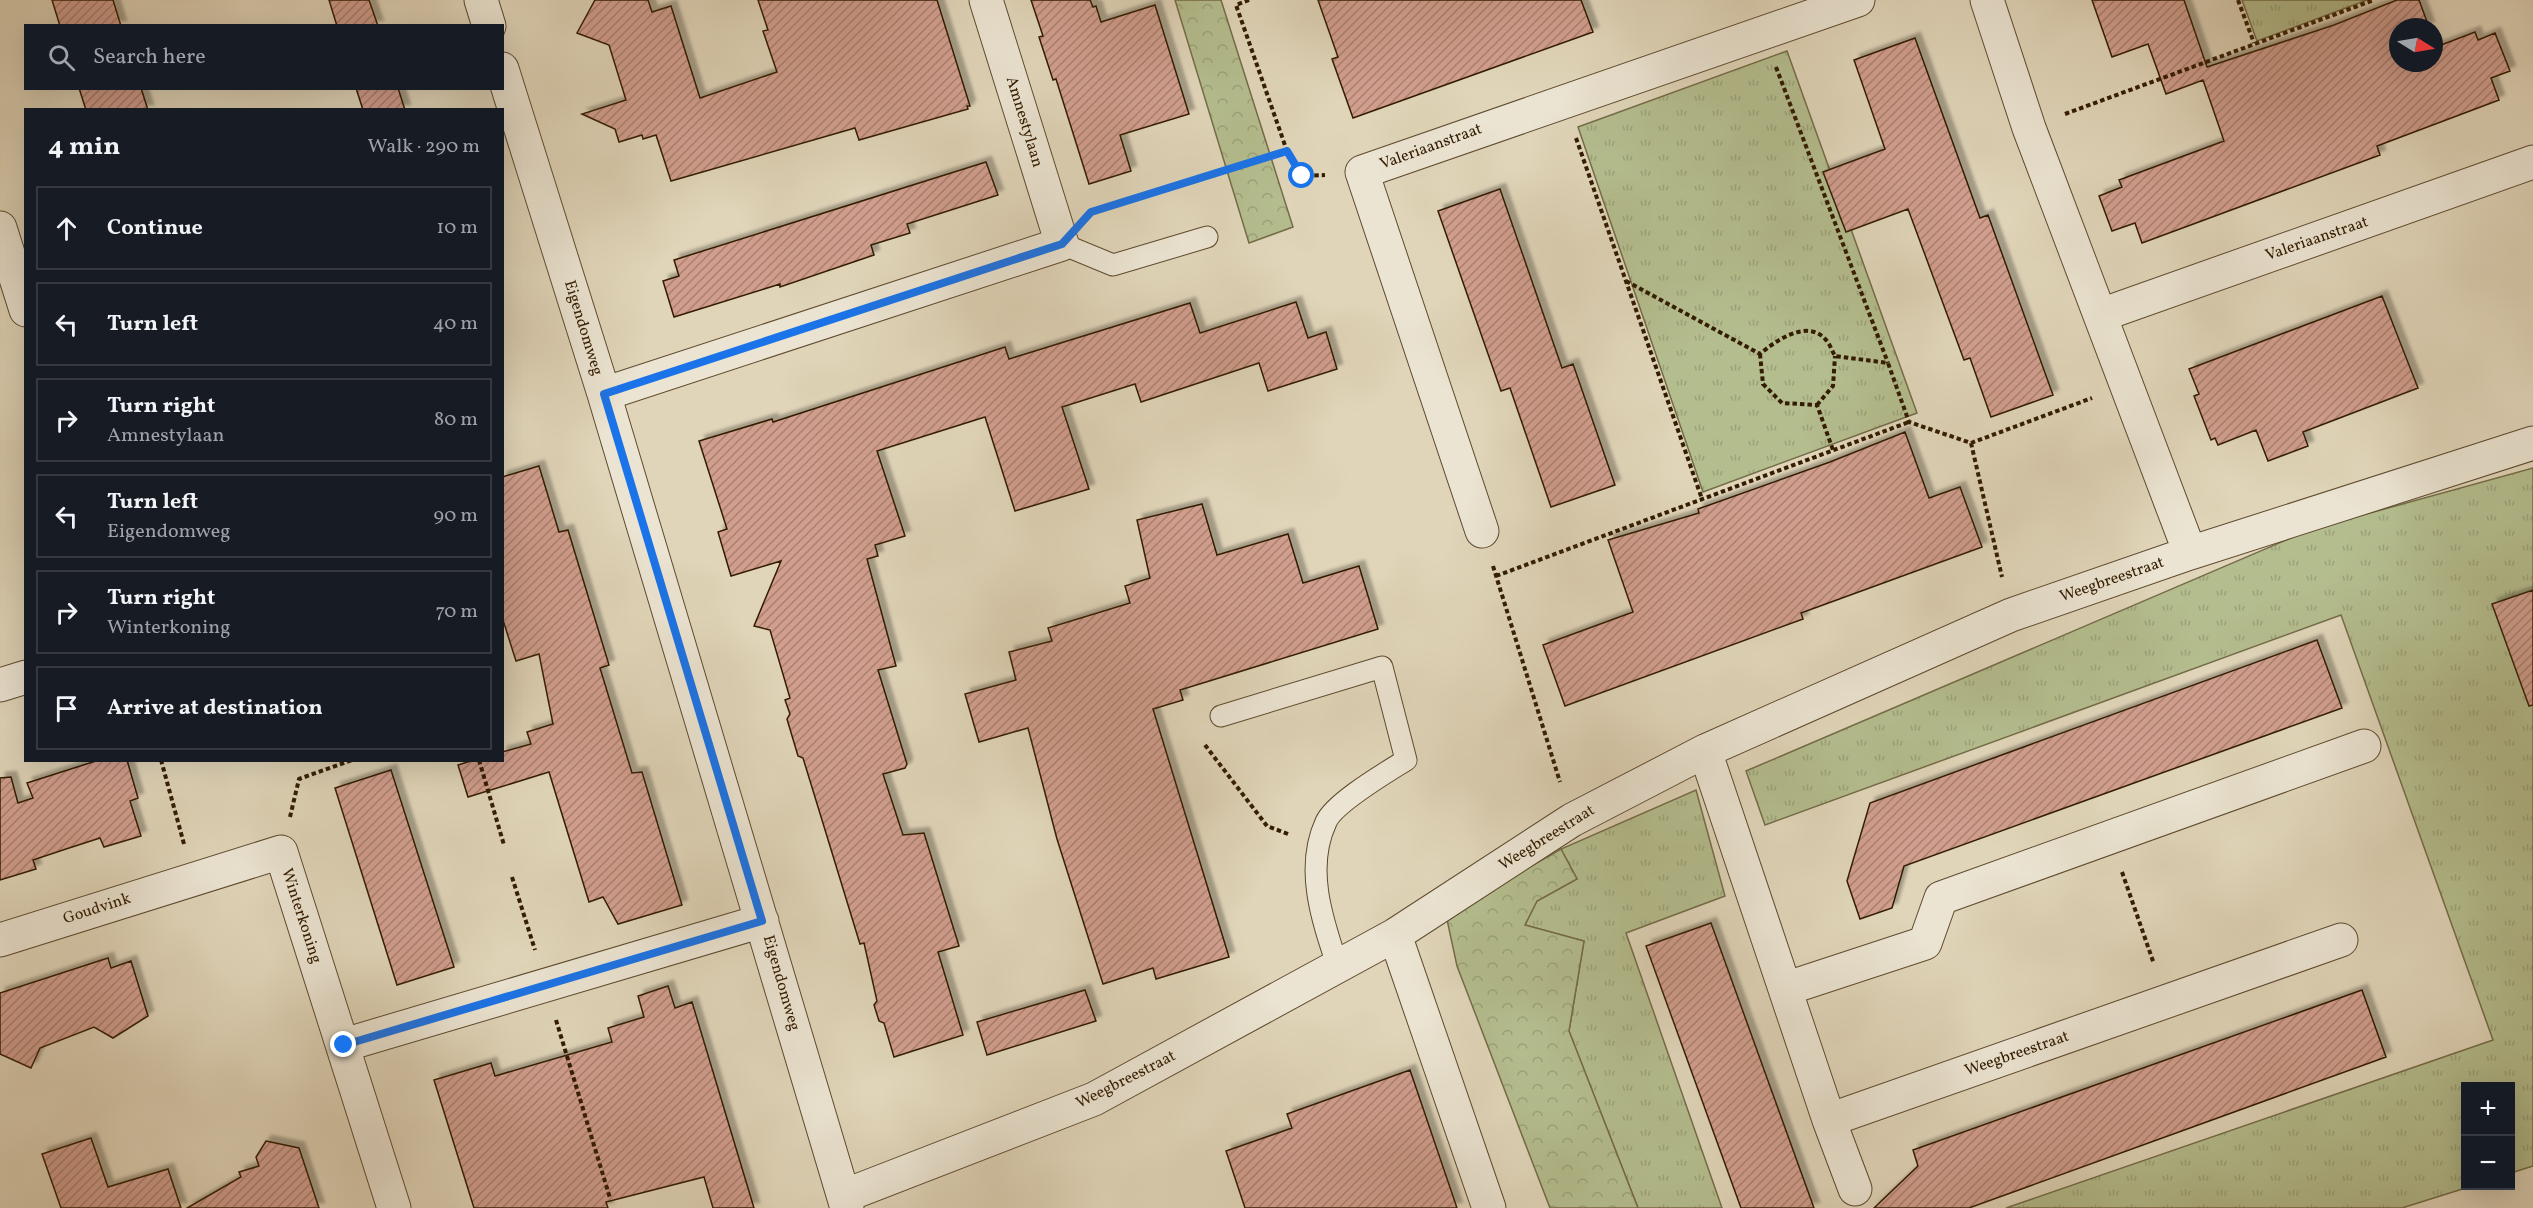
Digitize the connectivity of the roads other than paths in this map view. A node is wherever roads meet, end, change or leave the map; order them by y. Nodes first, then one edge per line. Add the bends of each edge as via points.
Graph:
1 (481, 0) edge
2 (986, 0) edge
3 (1858, 0) edge
4 (1987, 0) edge
5 (488, 24) edge
6 (504, 75) edge
7 (2533, 162) edge
8 (0, 228) edge
9 (1207, 237) dead end
10 (1062, 244) junction
11 (24, 304) edge
12 (2101, 315) junction
13 (604, 394) junction
14 (2533, 443) edge
15 (1482, 531) road end
16 (2190, 553) junction
17 (24, 678) edge
18 (0, 685) edge
19 (1221, 716) road end
20 (2364, 746) dead end
21 (1705, 751) junction
22 (194, 879) joint
23 (762, 921) junction
24 (1395, 934) junction
25 (0, 940) edge
26 (2340, 940) dead end
27 (1338, 968) junction
28 (1785, 989) junction
29 (344, 1045) junction
30 (1829, 1120) junction
31 (1855, 1189) dead end
32 (845, 1202) edge
33 (394, 1208) edge
34 (1489, 1208) edge

1 - 5 street
2 - 10 street, Amnestylaan
3 - 15 street, Valeriaanstraat via 1362,172
4 - 12 street via 2029,128
6 - 13 street, Eigendomweg
7 - 12 street, Valeriaanstraat
8 - 11 street
9 - 10 lane via 1113,265
10 - 13 street
12 - 16 street
13 - 23 street, Eigendomweg
14 - 16 street, Weegbreestraat
16 - 21 street, Weegbreestraat via 2011,615
17 - 18 street
19 - 27 lane via 1382,667 1406,760 1359,791 1326,821 1315,868 1324,924
20 - 28 street via 1941,898 1925,943
21 - 24 street, Weegbreestraat via 1572,820
21 - 28 street
22 - 25 street, Goudvink
22 - 29 street, Winterkoning via 281,852
23 - 29 street
23 - 32 street, Eigendomweg
24 - 27 street, Weegbreestraat
24 - 34 street
26 - 30 street, Weegbreestraat
27 - 32 street, Weegbreestraat via 1094,1099
28 - 30 street
29 - 33 street, Winterkoning
30 - 31 street

